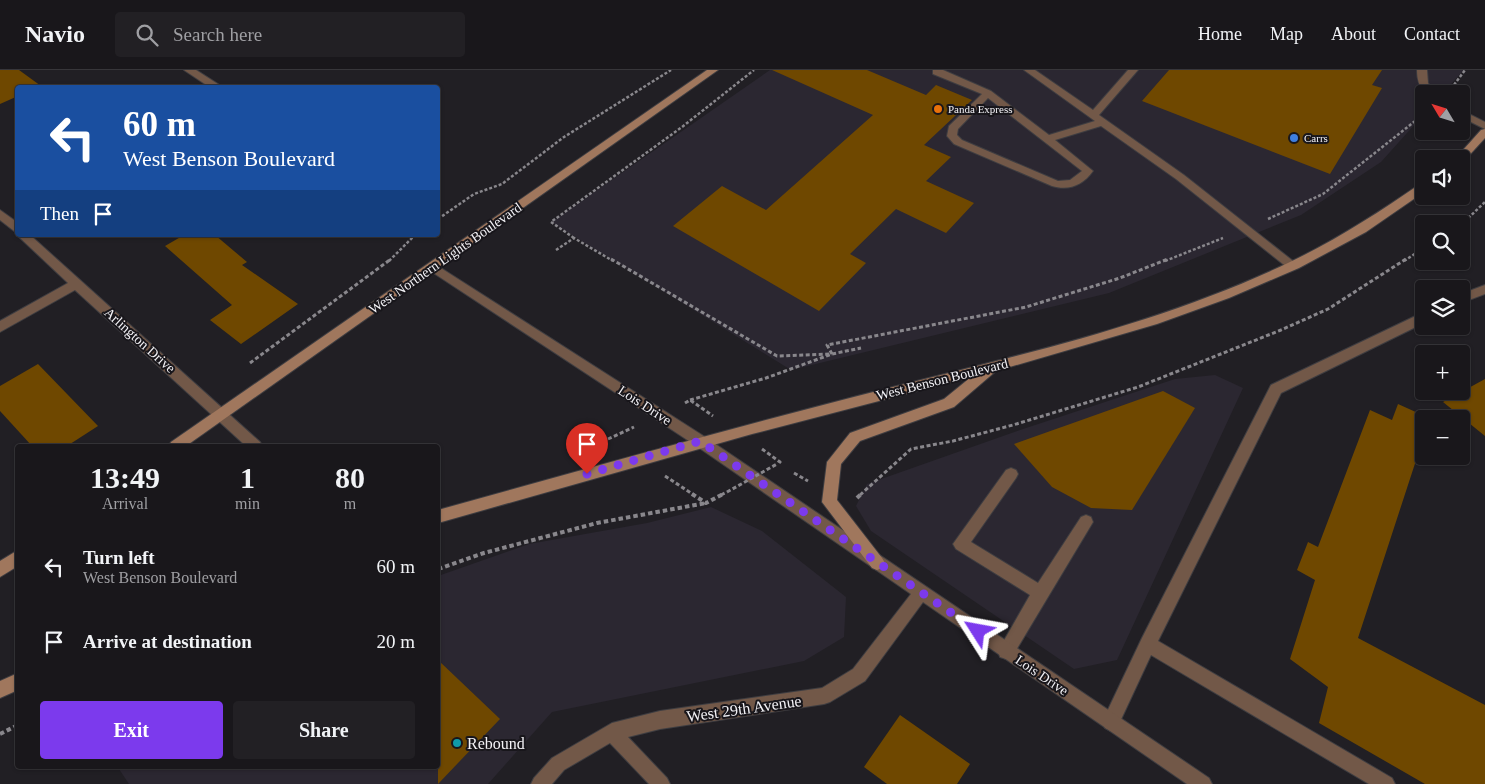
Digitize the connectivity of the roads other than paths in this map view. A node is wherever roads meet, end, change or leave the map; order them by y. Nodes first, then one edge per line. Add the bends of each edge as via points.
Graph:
1 (189, 70) edge
2 (713, 70) edge
3 (938, 70) edge
4 (1029, 70) edge
5 (1133, 70) edge
6 (1422, 70) edge
7 (214, 85) edge
8 (1424, 85) edge
9 (988, 93) junction
10 (1470, 118) edge
11 (1098, 119) junction
12 (1485, 126) edge
13 (1485, 132) edge
14 (1048, 139) junction
15 (1468, 150) edge
16 (1415, 192) edge
17 (0, 214) edge
18 (15, 227) edge
19 (25, 237) edge
20 (1292, 265) junction
21 (433, 267) junction
22 (77, 283) junction
23 (1485, 288) edge
24 (1470, 296) edge
25 (1415, 321) edge
26 (0, 327) edge
27 (994, 366) junction
28 (222, 414) junction
29 (700, 441) junction
30 (179, 444) edge
31 (253, 444) edge
32 (1011, 474) dead end
33 (440, 516) edge
34 (1086, 522) dead end
35 (15, 560) edge
36 (877, 563) junction
37 (0, 570) edge
38 (921, 593) junction
39 (1040, 593) junction
40 (1148, 644) junction
41 (1006, 651) junction
42 (15, 682) edge
43 (0, 690) edge
44 (1111, 722) junction
45 (612, 732) junction
46 (540, 784) edge
47 (661, 784) edge
48 (1203, 784) edge
49 (1386, 784) edge

1 - 7 street
2 - 21 main road, West Northern Lights Boulevard
3 - 9 street via 936,72
4 - 11 street
5 - 11 street
6 - 8 street
9 - 14 street
9 - 14 street via 952,128 952,136 958,142 1056,184 1074,184 1088,171
10 - 12 lane
11 - 14 street
11 - 20 street via 1180,177
13 - 15 main road
16 - 20 main road, West Benson Boulevard via 1346,237
17 - 18 street
19 - 22 street, Arlington Drive
20 - 27 main road, West Benson Boulevard via 1207,302 1139,326
21 - 28 main road, West Northern Lights Boulevard
21 - 29 street, Lois Drive
22 - 26 street
22 - 28 street, Arlington Drive
23 - 24 street
25 - 40 street via 1276,389
27 - 29 main road, West Benson Boulevard
27 - 36 main road via 949,403 855,437 834,462 829,502
28 - 30 main road, West Northern Lights Boulevard
28 - 31 street, Arlington Drive
29 - 33 main road, West Benson Boulevard
29 - 36 street, Lois Drive
32 - 39 street via 961,544
34 - 39 street
35 - 37 main road
36 - 38 street, Lois Drive
38 - 41 street, Lois Drive
38 - 45 street, West 29th Avenue via 859,675 824,696 660,720
39 - 41 street
40 - 44 street
40 - 49 street
41 - 44 street, Lois Drive
42 - 43 main road
44 - 48 street, Lois Drive
45 - 46 street, West 29th Avenue via 558,764
45 - 47 street

